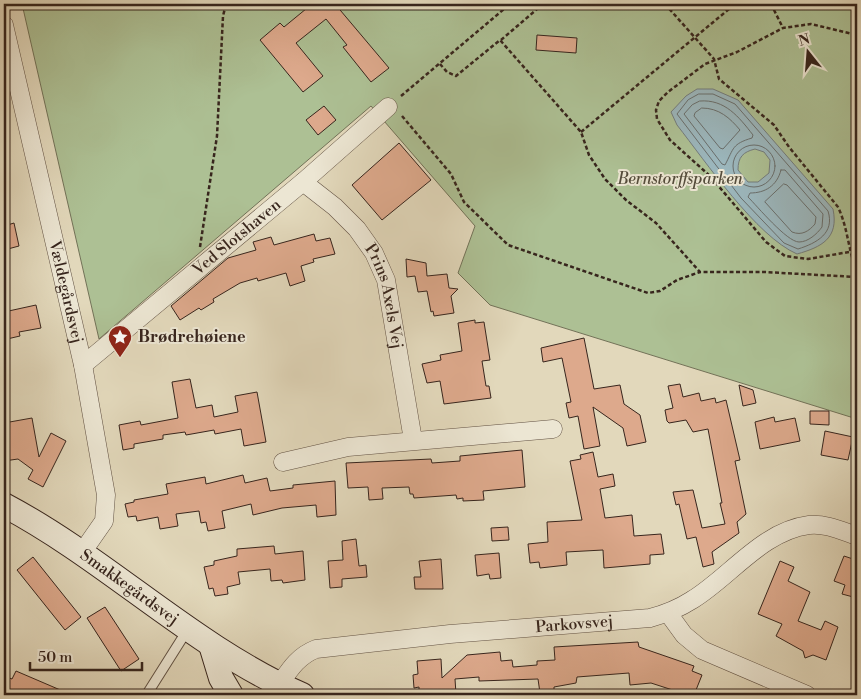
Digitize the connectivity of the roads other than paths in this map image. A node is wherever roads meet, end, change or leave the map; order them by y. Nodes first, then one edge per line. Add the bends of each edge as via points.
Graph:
1 (4, 25) edge
2 (10, 85) edge
3 (390, 105) road end
4 (303, 182) junction
5 (83, 365) junction
6 (553, 428) dead end
7 (413, 440) junction
8 (283, 462) dead end
9 (4, 505) edge
10 (857, 536) edge
11 (81, 554) junction
12 (668, 613) junction
13 (188, 628) junction
14 (211, 645) junction
15 (276, 690) edge
16 (147, 694) dead end
17 (231, 695) edge
18 (302, 695) edge
19 (807, 695) edge

1 - 2 street, Vældegårdsvej
2 - 5 street, Vældegårdsvej
3 - 4 street, Ved Slotshaven
4 - 5 street, Ved Slotshaven
4 - 7 street, Prins Axels Vej via 335,207 357,230 374,253 386,280
5 - 11 street, Vældegårdsvej via 106,496 104,521
6 - 7 street
7 - 8 street via 348,447
9 - 11 street, Smakkegårdsvej via 39,524
10 - 12 street, Parkovsvej via 823,525 791,530 766,543 693,600
11 - 13 street, Smakkegårdsvej
12 - 15 street, Parkovsvej via 650,618 450,634 316,650 295,662
12 - 19 street via 684,635 702,650
13 - 14 street, Smakkegårdsvej
13 - 16 lane
14 - 15 street, Smakkegårdsvej
14 - 17 street via 221,678
15 - 18 street, Smakkegårdsvej

